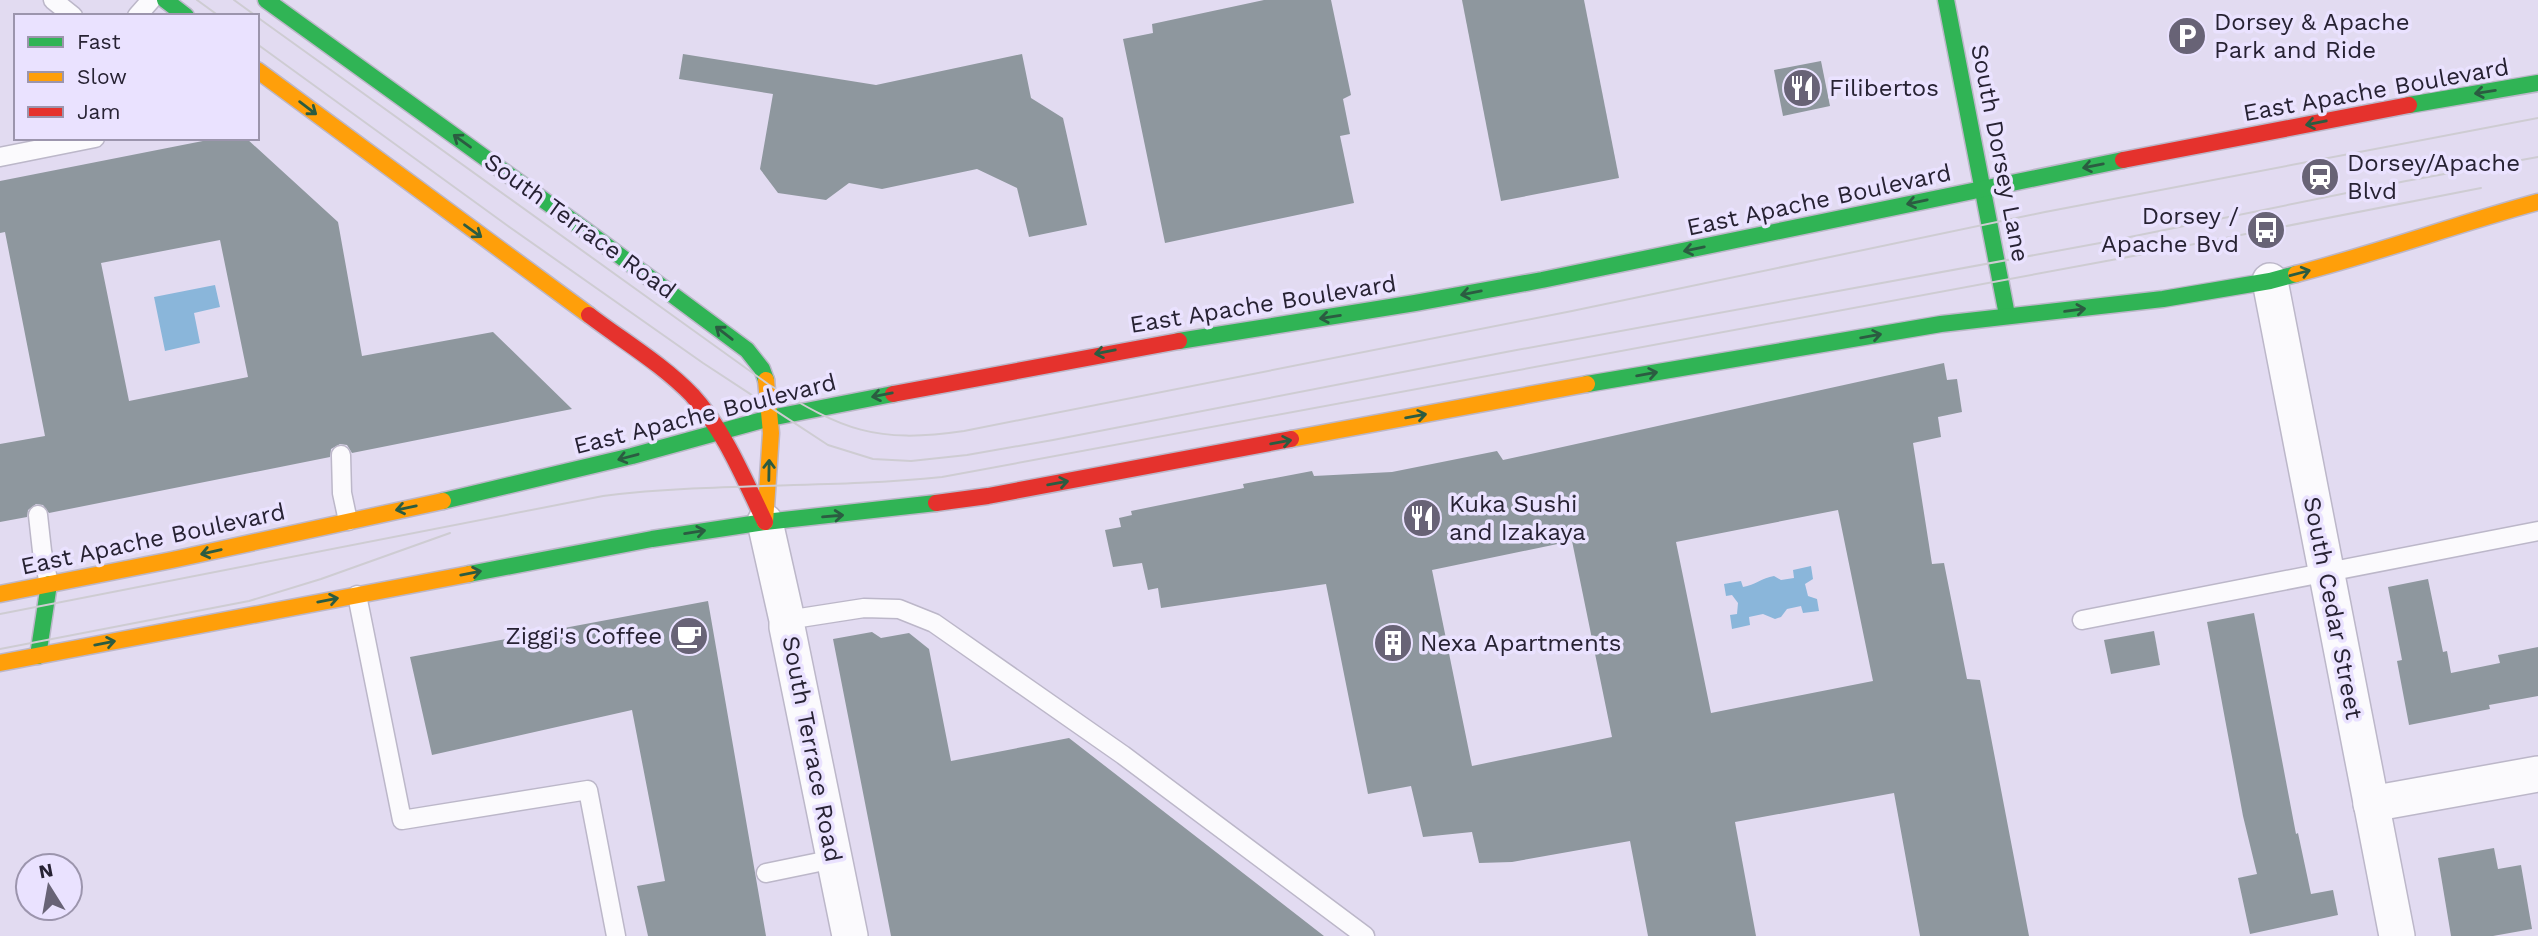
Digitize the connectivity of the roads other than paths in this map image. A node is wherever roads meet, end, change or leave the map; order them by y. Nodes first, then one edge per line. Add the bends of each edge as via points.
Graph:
1 (53, 0) edge
2 (151, 0) edge
3 (165, 0) edge
4 (266, 0) edge
5 (1946, 0) edge
6 (70, 14) edge
7 (139, 14) edge
8 (183, 14) edge
9 (259, 71) edge
10 (2538, 83) edge
11 (85, 140) edge
12 (0, 157) edge
13 (1983, 188) junction
14 (2538, 202) edge
15 (2270, 281) junction
16 (2007, 316) junction
17 (769, 418) junction
18 (717, 431) junction
19 (341, 455) dead end
20 (38, 515) dead end
21 (348, 521) junction
22 (765, 522) junction
23 (2538, 531) edge
24 (2325, 572) junction
25 (50, 584) junction
26 (0, 594) edge
27 (357, 595) junction
28 (2082, 620) dead end
29 (788, 621) junction
30 (38, 656) junction
31 (0, 663) edge
32 (2538, 774) edge
33 (2371, 804) junction
34 (834, 859) junction
35 (766, 873) dead end
36 (616, 936) edge
37 (850, 936) edge
38 (1365, 936) edge
39 (2397, 936) edge

1 - 6 lane
2 - 7 lane
3 - 8 main road
17 -> 4 main road, South Terrace Road via 768,384 747,350
5 - 13 main road, South Dorsey Lane
9 -> 18 main road, South Terrace Road via 666,372 694,398
10 -> 13 main road, East Apache Boulevard
11 - 12 lane
13 - 16 main road, South Dorsey Lane
13 -> 17 main road, East Apache Boulevard via 1529,282 1119,350
15 -> 14 main road
16 -> 15 main road via 2163,299
15 - 24 street, South Cedar Street
22 -> 16 main road via 988,496 1549,391
17 - 18 main road, East Apache Boulevard
22 -> 17 main road, South Terrace Road
18 -> 21 main road, East Apache Boulevard via 565,473
18 - 22 main road, South Terrace Road
19 - 21 lane
20 - 25 lane
21 -> 25 main road, East Apache Boulevard
27 -> 22 main road
22 - 29 street, South Terrace Road
23 - 24 lane
24 - 28 lane
24 - 33 street, South Cedar Street
25 - 26 main road, East Apache Boulevard
25 - 30 main road
30 -> 27 main road
27 - 36 lane via 402,820 588,790
29 - 34 street, South Terrace Road
29 - 38 lane via 864,608 899,609 934,623 1123,755
30 - 31 main road
32 - 33 street
33 - 39 street, South Cedar Street
34 - 35 lane
34 - 37 street, South Terrace Road

